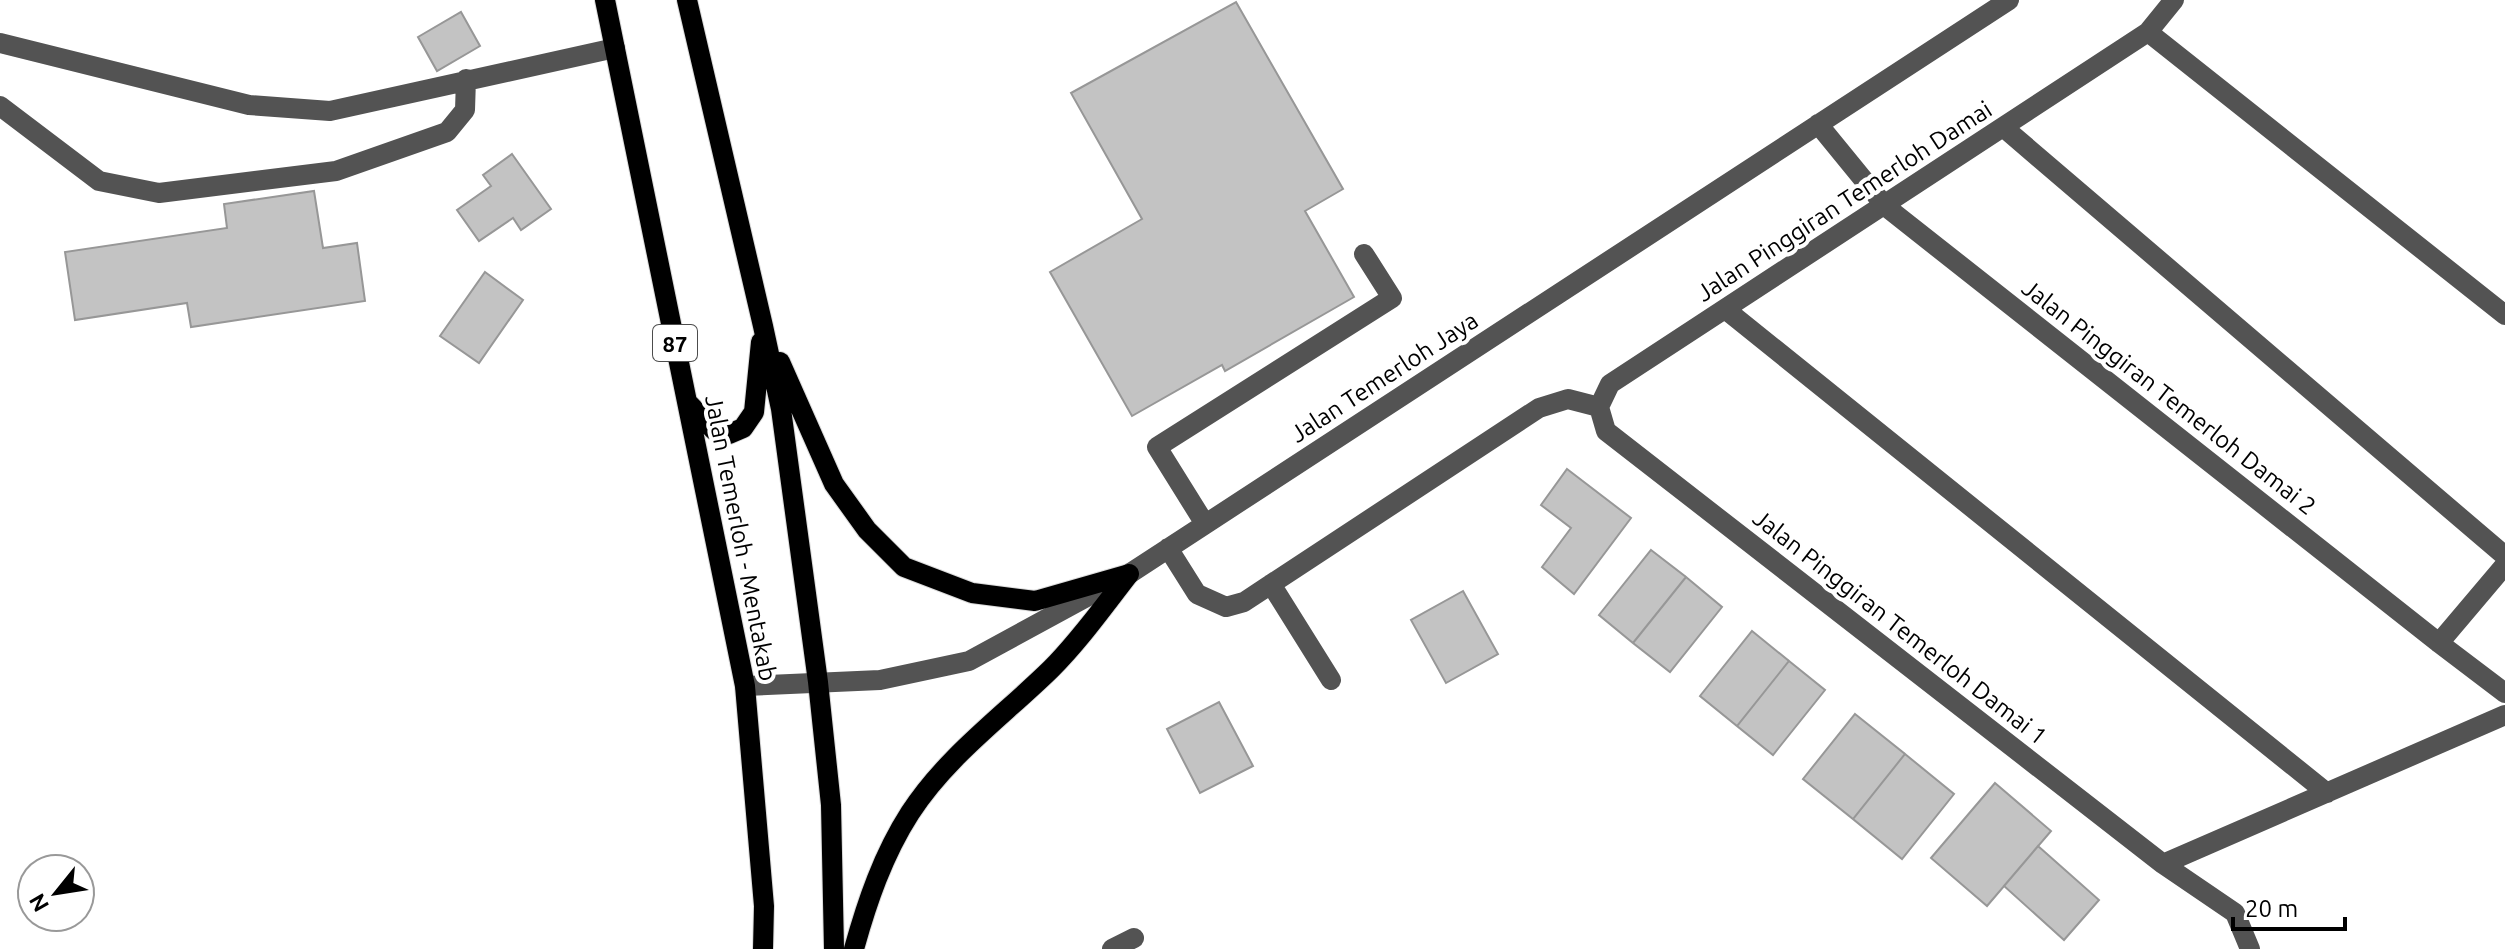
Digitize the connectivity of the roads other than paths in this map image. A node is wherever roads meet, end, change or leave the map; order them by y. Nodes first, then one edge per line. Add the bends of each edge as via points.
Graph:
1 (605, 0) edge
2 (687, 0) edge
3 (2009, 0) edge
4 (2174, 0) edge
5 (2148, 32) junction
6 (0, 43) edge
7 (615, 48) junction
8 (466, 79) junction
9 (0, 106) edge
10 (1818, 124) junction
11 (2003, 127) junction
12 (1885, 206) junction
13 (1364, 254) dead end
14 (1725, 309) junction
15 (2505, 315) edge
16 (763, 326) junction
17 (687, 402) junction
18 (1599, 407) junction
19 (1205, 524) junction
20 (1168, 548) junction
21 (2505, 556) edge
22 (2505, 565) edge
23 (1129, 574) junction
24 (1271, 584) junction
25 (2439, 643) junction
26 (1331, 680) dead end
27 (818, 682) junction
28 (745, 686) junction
29 (2505, 693) edge
30 (2505, 715) edge
31 (2327, 793) junction
32 (2163, 864) junction
33 (1134, 938) dead end
34 (763, 949) edge
35 (834, 949) edge
36 (854, 949) edge
37 (1112, 949) edge
38 (2250, 949) edge

1 - 7 main road, Jalan Temerloh - Mentakab / 87
2 - 16 main road, Jalan Temerloh - Mentakab
3 - 10 street, Jalan Temerloh Jaya
4 - 5 street, Jalan Pinggiran Temerloh Damai
5 - 11 street, Jalan Pinggiran Temerloh Damai
5 - 15 street
6 - 8 street via 249,105 330,111
7 - 8 street
7 - 17 main road, Jalan Temerloh - Mentakab / 87
8 - 9 street via 465,110 447,132 336,171 159,193 99,181
10 - 12 street, Jalan Pinggiran Temerloh Damai 2
10 - 19 street, Jalan Temerloh Jaya
11 - 12 street, Jalan Pinggiran Temerloh Damai
11 - 21 street
12 - 14 street, Jalan Pinggiran Temerloh Damai
12 - 25 street, Jalan Pinggiran Temerloh Damai 2
13 - 19 street via 1392,298 1157,447
14 - 18 street, Jalan Pinggiran Temerloh Damai via 1610,384
14 - 31 street
16 - 17 main road via 754,412 743,428 729,434 714,430
16 - 23 main road via 834,484 867,530 904,567 972,593 1035,601
16 - 27 main road, Jalan Temerloh - Mentakab via 781,409
17 - 28 main road, Jalan Temerloh - Mentakab / 87
18 - 24 street via 1568,399 1539,408
18 - 32 street, Jalan Pinggiran Temerloh Damai 1 via 1606,431
19 - 20 street, Jalan Temerloh Jaya
20 - 23 street, Jalan Temerloh Jaya
20 - 24 street via 1197,594 1226,607
22 - 25 street
23 - 27 street, Jalan Temerloh Jaya via 969,661 880,680
23 - 36 main road via 1053,667 934,780 909,815 869,893
24 - 26 street
25 - 29 street, Jalan Pinggiran Temerloh Damai 2
27 - 28 street, Jalan Temerloh Jaya
27 - 35 main road, Jalan Temerloh - Mentakab via 831,805
28 - 34 main road, Jalan Temerloh - Mentakab / 87
30 - 31 street
31 - 32 street
32 - 38 street, Jalan Pinggiran Temerloh Damai 1 via 2235,913
33 - 37 street

